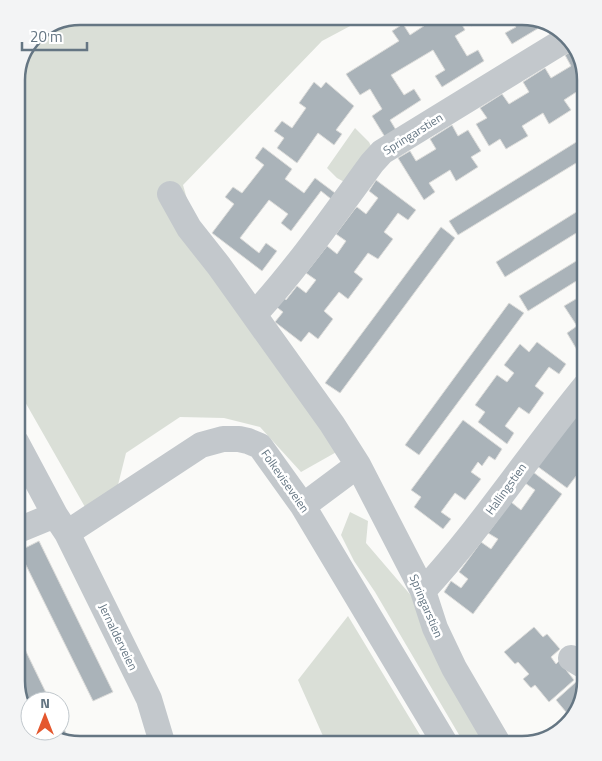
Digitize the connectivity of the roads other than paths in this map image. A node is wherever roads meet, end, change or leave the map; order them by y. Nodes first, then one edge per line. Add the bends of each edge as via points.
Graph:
1 (561, 42) edge
2 (170, 194) dead end
3 (254, 315) junction
4 (577, 396) edge
5 (25, 458) edge
6 (358, 465) junction
7 (303, 506) junction
8 (61, 524) junction
9 (25, 530) edge
10 (423, 591) junction
11 (160, 736) edge
12 (441, 736) edge
13 (494, 736) edge

1 - 3 street, Springarstien via 382,152
2 - 3 street, Springarstien via 189,228
3 - 6 street, Springarstien
4 - 10 street, Hallingstien via 467,541
5 - 8 street
6 - 7 street
6 - 10 street, Springarstien
7 - 8 street, Folkeviseveien via 260,446 248,441 223,439 201,445
7 - 12 street, Folkeviseveien
8 - 9 street
8 - 11 street, Jernalderveien via 149,700
10 - 13 street, Springarstien via 454,668

